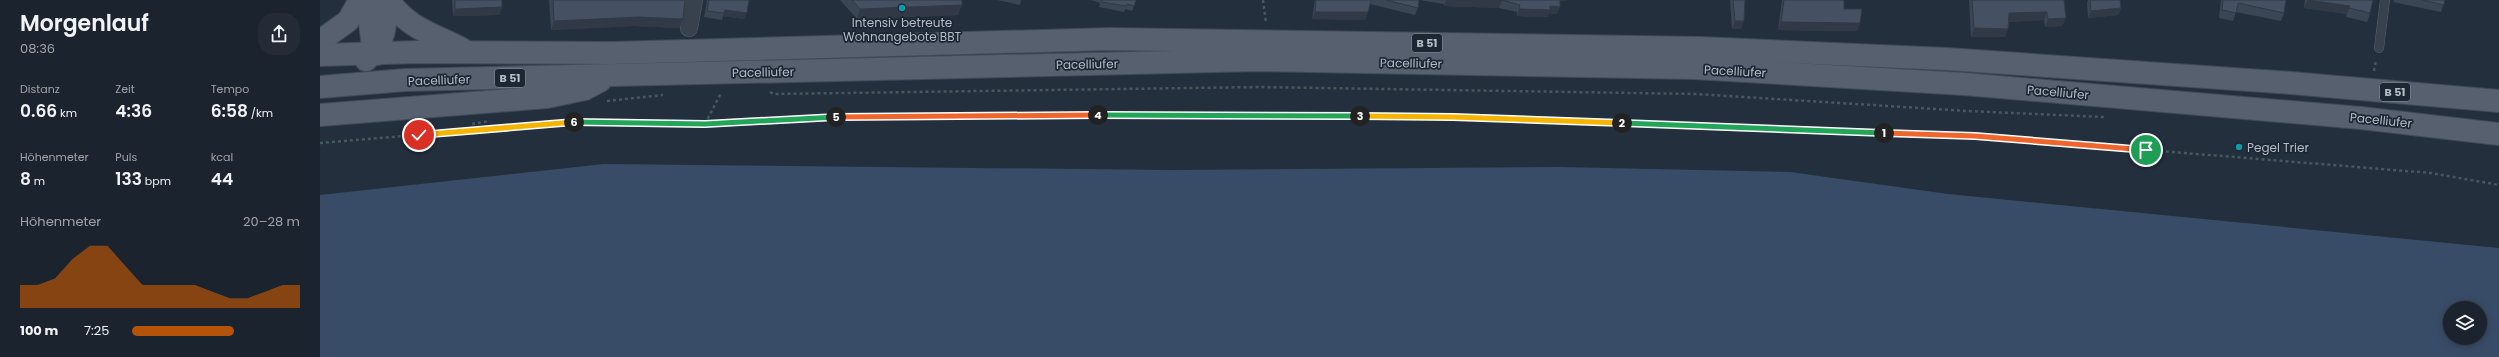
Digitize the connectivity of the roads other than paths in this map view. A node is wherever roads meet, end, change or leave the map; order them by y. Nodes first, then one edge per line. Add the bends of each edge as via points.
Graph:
1 (360, 0) edge
2 (367, 0) edge
3 (384, 0) edge
4 (388, 0) edge
5 (694, 0) edge
6 (2385, 0) edge
7 (689, 28) dead end
8 (320, 41) edge
9 (2378, 48) dead end
10 (376, 52) junction
11 (470, 54) junction
12 (320, 55) edge
13 (614, 75) junction
14 (405, 80) junction
15 (328, 86) edge
16 (2499, 101) edge
17 (324, 115) edge
18 (2499, 134) edge

1 - 8 main road via 348,21
2 - 10 main road
3 - 10 main road via 385,32
4 - 11 main road via 414,26
5 - 7 street
6 - 9 lane
10 - 11 main road, Pacelliufer / B 51
10 - 12 main road, Pacelliufer / B 51
10 - 14 main road via 388,67
10 - 15 main road
11 - 16 main road, Pacelliufer / B 51 via 613,54 1110,39 1700,48 1955,60 2291,83
13 - 14 main road, Pacelliufer / B 51
13 - 17 main road via 585,89 547,97
13 - 18 main road, Pacelliufer / B 51 via 1258,60 1694,68 1964,84 2361,118
14 - 15 main road, Pacelliufer / B 51

